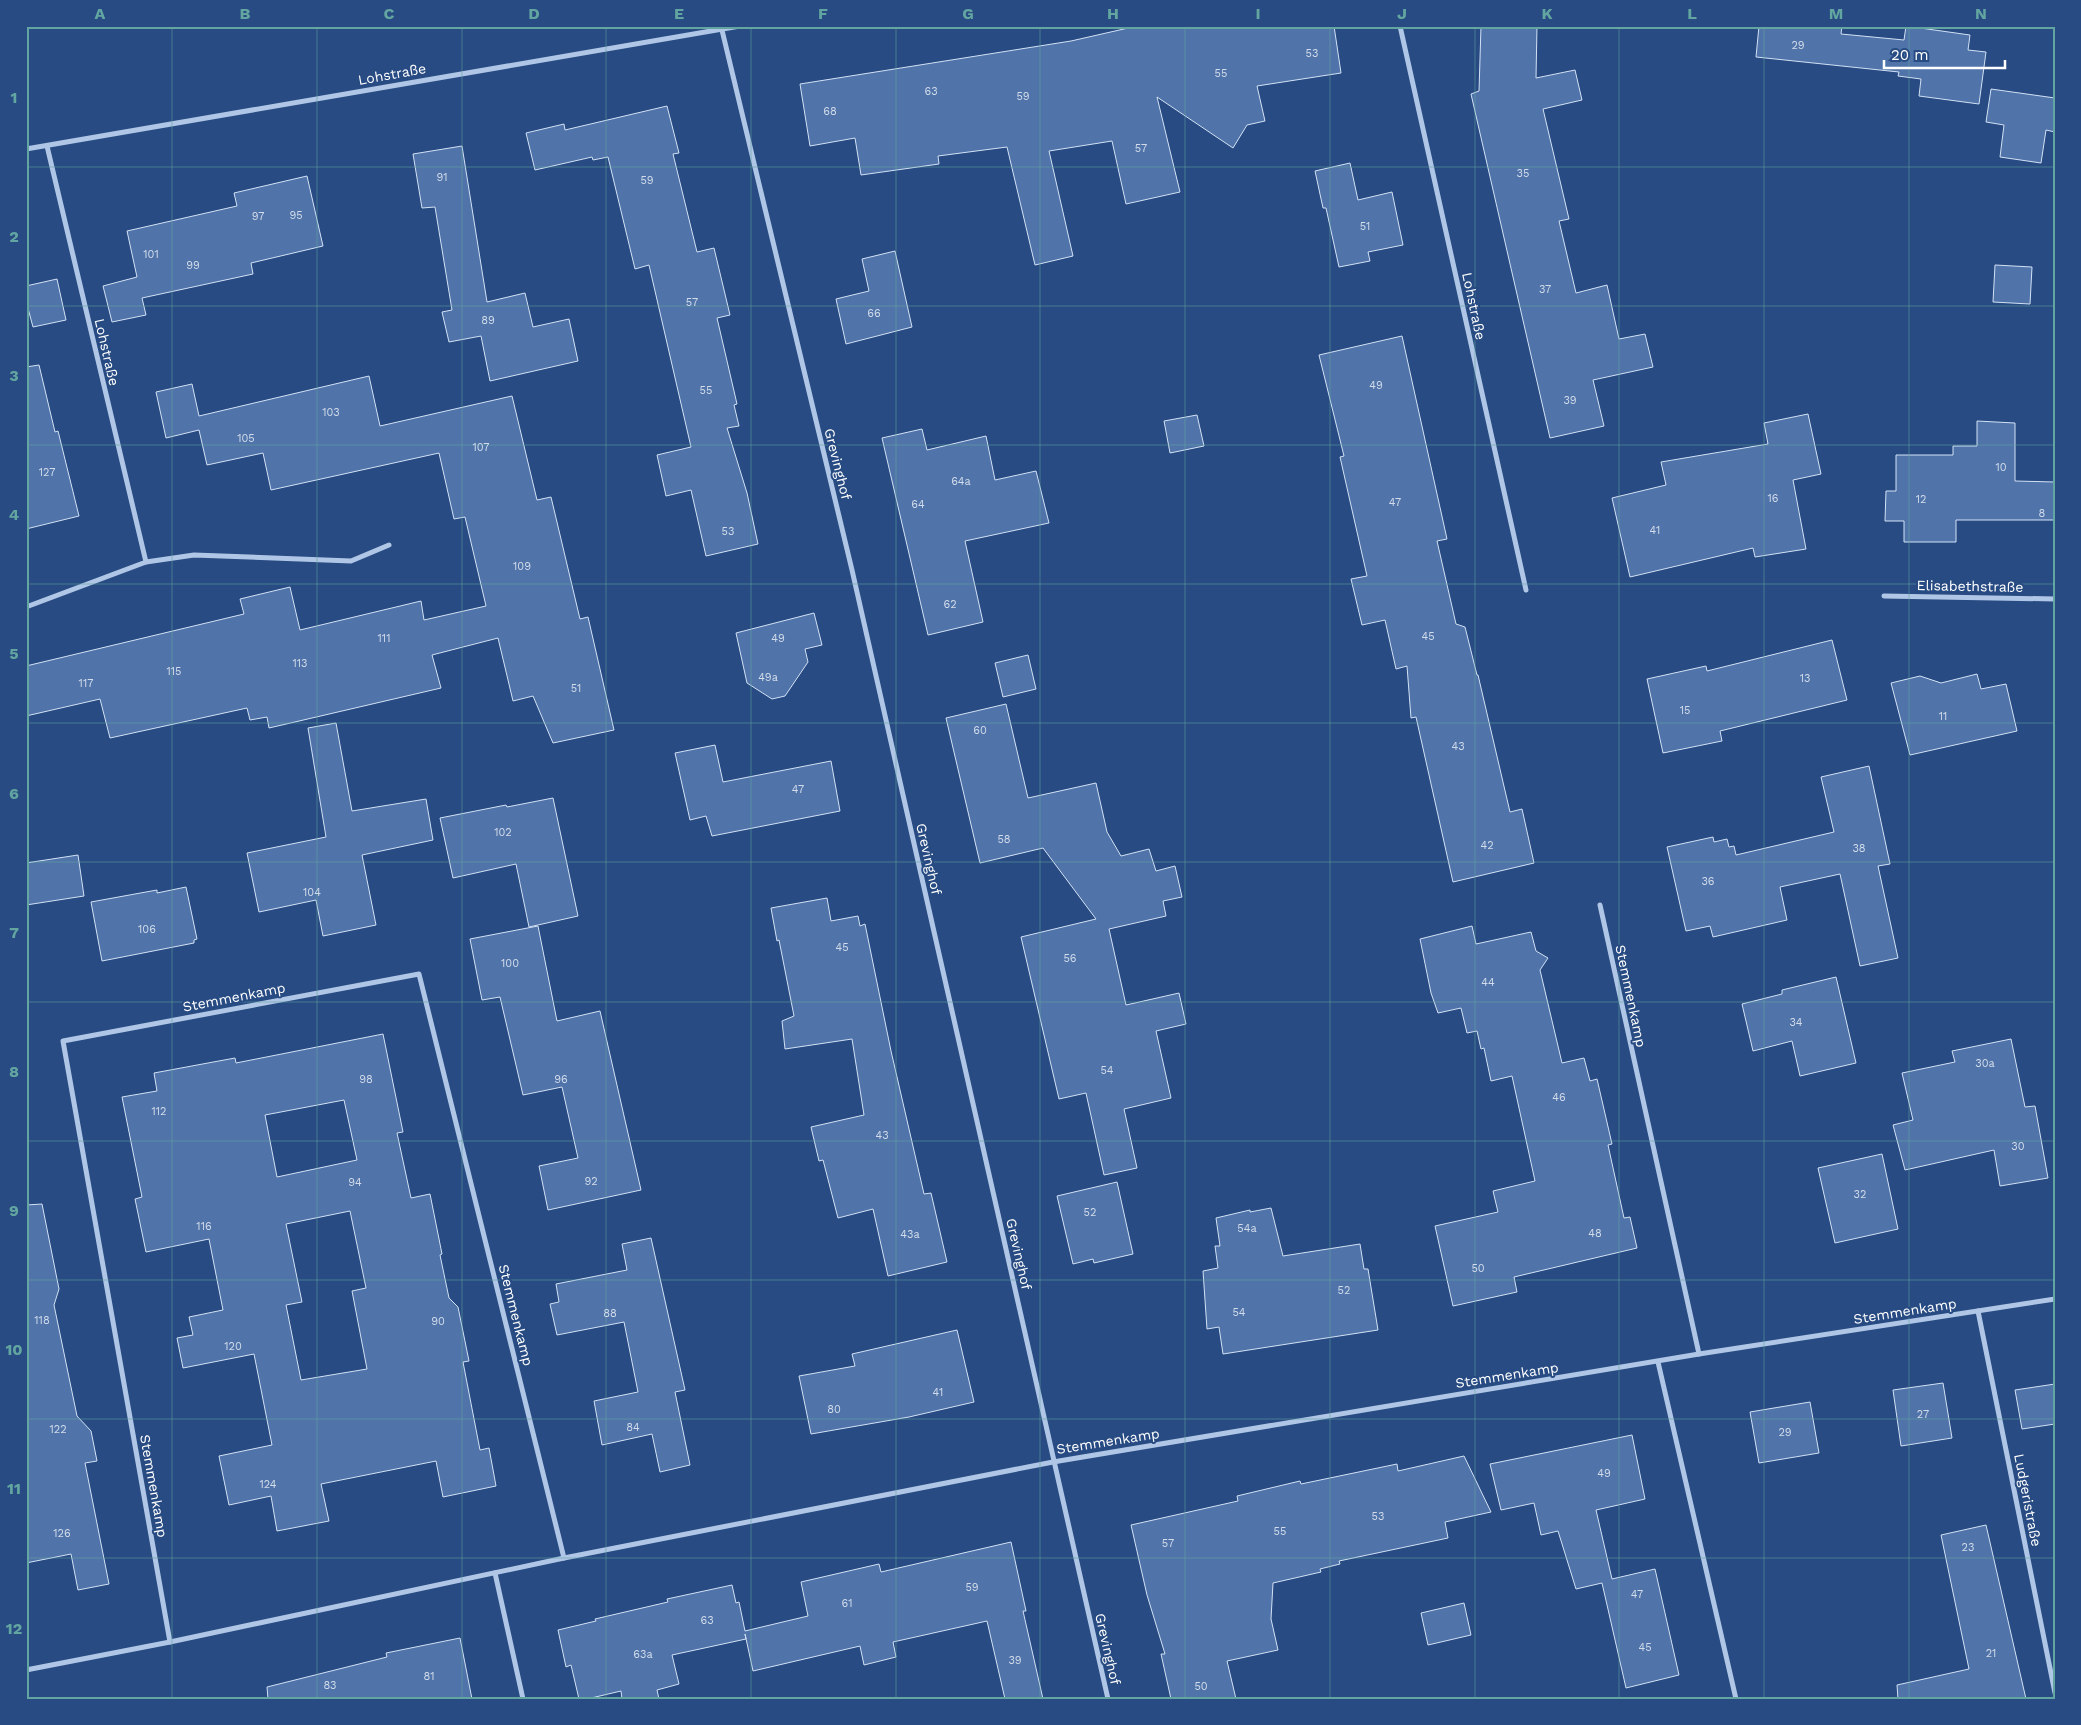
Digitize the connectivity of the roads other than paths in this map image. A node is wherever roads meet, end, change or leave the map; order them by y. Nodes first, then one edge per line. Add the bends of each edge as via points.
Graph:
1 (740, 26) edge
2 (1400, 26) edge
3 (722, 28) edge
4 (47, 146) junction
5 (26, 149) edge
6 (389, 545) dead end
7 (146, 562) junction
8 (1526, 590) dead end
9 (1884, 596) dead end
10 (2055, 599) edge
11 (26, 607) edge
12 (1600, 906) dead end
13 (2055, 1299) edge
14 (1978, 1311) junction
15 (1699, 1354) junction
16 (1658, 1362) junction
17 (1053, 1462) junction
18 (564, 1558) junction
19 (495, 1573) junction
20 (170, 1642) junction
21 (26, 1670) edge
22 (2055, 1693) edge
23 (523, 1699) edge
24 (1108, 1699) edge
25 (1736, 1699) edge

1 - 3 street, Lohstraße
2 - 8 street, Lohstraße
3 - 4 street, Lohstraße
3 - 17 street, Grevinghof via 852,570
4 - 5 street, Lohstraße
4 - 7 street, Lohstraße
6 - 7 street via 351,561 194,555
7 - 11 street
9 - 10 street, Elisabethstraße
12 - 15 street, Stemmenkamp
13 - 14 street, Stemmenkamp
14 - 15 street, Stemmenkamp
14 - 22 street, Ludgeristraße
15 - 16 street, Stemmenkamp
16 - 17 street, Stemmenkamp
16 - 25 street
17 - 18 street, Stemmenkamp
17 - 24 street, Grevinghof
18 - 19 street, Stemmenkamp
18 - 20 street, Stemmenkamp via 419,974 63,1041
19 - 20 street, Stemmenkamp
19 - 23 street
20 - 21 street, Stemmenkamp

